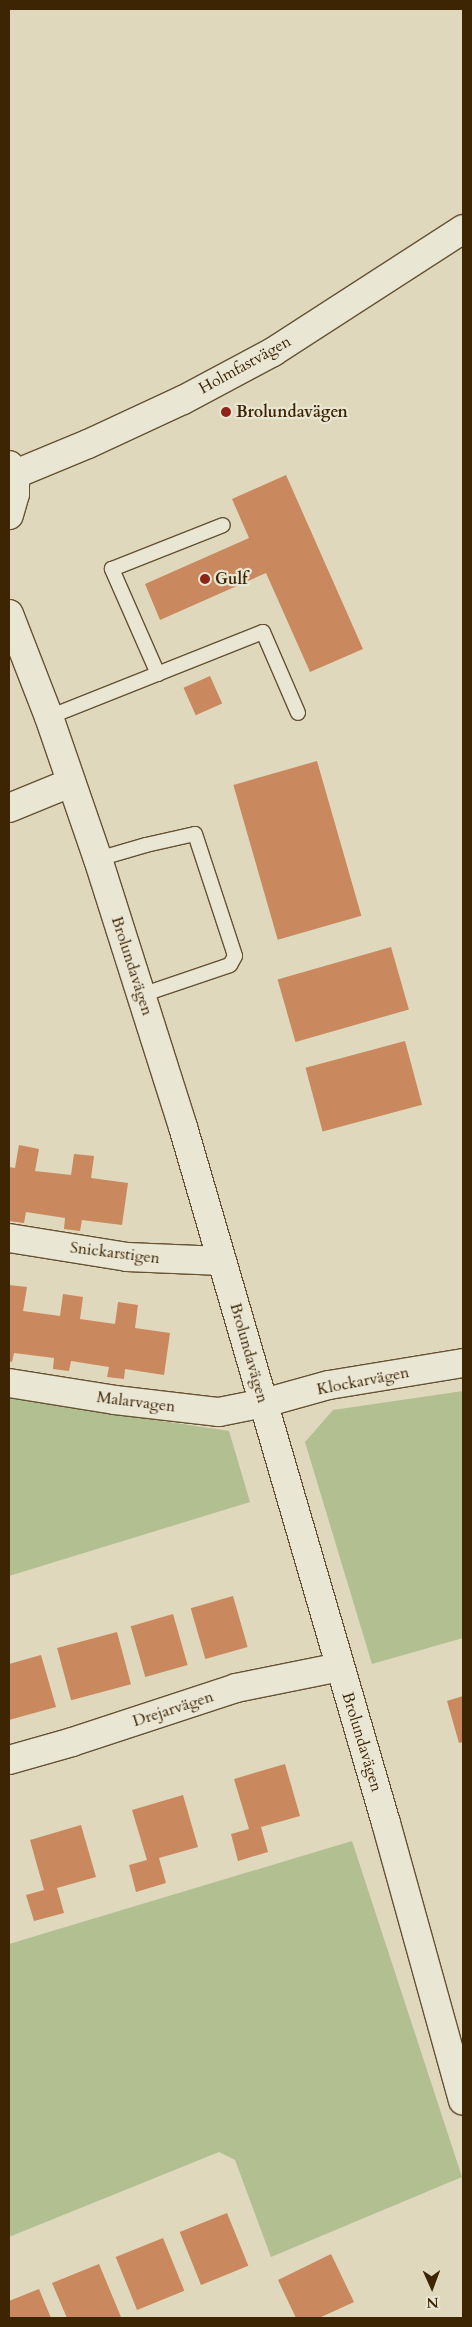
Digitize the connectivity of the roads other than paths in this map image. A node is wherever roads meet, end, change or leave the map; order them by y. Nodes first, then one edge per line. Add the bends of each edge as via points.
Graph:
1 (463, 229) edge
2 (11, 470) edge
3 (9, 515) edge
4 (223, 525) dead end
5 (9, 614) edge
6 (158, 674) junction
7 (298, 713) dead end
8 (49, 718) junction
9 (70, 783) junction
10 (9, 808) edge
11 (98, 859) junction
12 (142, 995) junction
13 (9, 1238) edge
14 (222, 1261) junction
15 (463, 1363) edge
16 (9, 1383) edge
17 (264, 1403) junction
18 (340, 1667) junction
19 (9, 1760) edge
20 (463, 2101) edge

1 - 2 street, Holmfastvägen via 273,352 183,400 88,444
2 - 3 street, Holmfastvägen via 15,494
4 - 6 lane via 112,570
5 - 8 street, Brolundavägen
6 - 7 lane via 263,632
6 - 8 lane
8 - 9 street, Brolundavägen
9 - 10 street
9 - 11 street, Brolundavägen
11 - 12 street, Brolundavägen
11 - 12 lane via 194,834 235,956 230,965
12 - 14 street, Brolundavägen
13 - 14 street, Snickarstigen via 127,1257
14 - 17 street, Brolundavägen
15 - 17 street, Klockarvägen via 330,1385
16 - 17 street, Malarvagen via 220,1412
17 - 18 street, Brolundavägen
18 - 19 street, Drejarvägen via 236,1688
18 - 20 street, Brolundavägen

